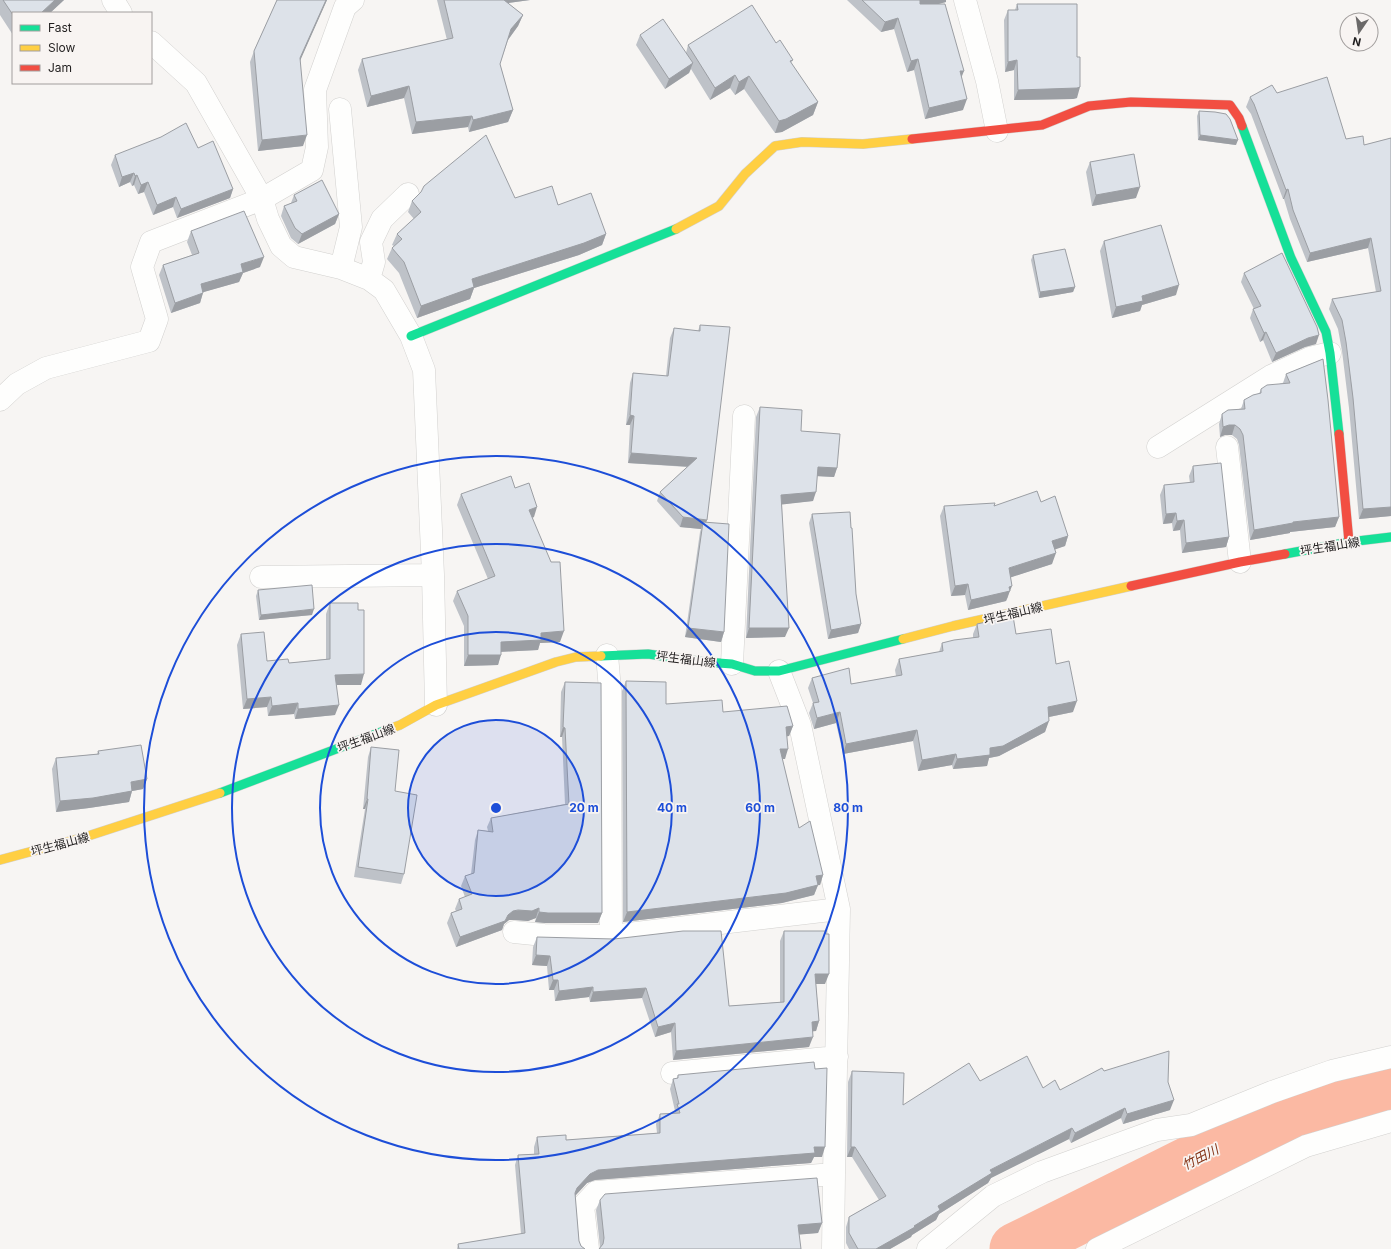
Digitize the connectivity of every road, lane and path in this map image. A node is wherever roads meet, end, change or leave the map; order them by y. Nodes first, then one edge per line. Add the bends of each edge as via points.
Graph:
1 (113, 0) edge
2 (966, 0) edge
3 (345, 2) edge
4 (120, 12) edge
5 (152, 43) edge
6 (340, 109) dead end
7 (997, 130) junction
8 (408, 194) dead end
9 (262, 199) junction
10 (341, 268) junction
11 (369, 278) junction
12 (411, 336) junction
13 (1330, 353) junction
14 (0, 400) edge
15 (744, 416) dead end
16 (1158, 447) dead end
17 (1227, 447) dead end
18 (1391, 537) edge
19 (1349, 542) junction
20 (1240, 562) junction
21 (433, 575) junction
22 (260, 577) dead end
23 (607, 655) junction
24 (732, 664) junction
25 (779, 671) junction
26 (436, 705) junction
27 (0, 860) edge
28 (839, 909) junction
29 (514, 932) dead end
30 (611, 936) junction
31 (837, 1057) junction
32 (1391, 1057) edge
33 (672, 1073) dead end
34 (1391, 1121) edge
35 (834, 1174) junction
36 (588, 1249) edge
37 (834, 1249) edge
38 (928, 1249) edge
39 (1097, 1249) edge

1 - 4 street
2 - 7 street
3 - 9 street via 315,90 317,147 312,170
5 - 9 street via 196,83
6 - 10 street via 351,227
7 - 12 main road via 863,144 802,142 775,146 745,174 719,206 681,227
7 - 13 main road via 1042,125 1089,106 1131,102 1230,105 1239,118 1291,258 1326,332
8 - 11 street via 382,219 371,242 374,262
9 - 10 street via 281,246 294,257
9 - 14 street via 151,242 142,267 157,319 149,341 46,368 17,384
10 - 11 street
11 - 12 street via 384,290
12 - 21 street via 424,370
13 - 16 street via 1310,358 1271,376
13 - 19 main road
15 - 24 street
17 - 20 street
18 - 19 main road, 坪生福山線
19 - 20 main road, 坪生福山線
20 - 25 main road, 坪生福山線 via 953,626
21 - 22 street
21 - 26 street
23 - 24 main road, 坪生福山線 via 648,654
23 - 26 main road, 坪生福山線 via 576,657 556,662
23 - 30 street via 610,690
24 - 25 main road, 坪生福山線 via 755,671
25 - 28 street via 800,725
26 - 27 main road, 坪生福山線 via 400,725 213,795 85,837
28 - 30 street
28 - 31 street
29 - 30 street
31 - 33 street
31 - 35 street
32 - 38 street via 1332,1071 1191,1125 1157,1130 1042,1172 993,1196
34 - 39 street via 1306,1146
35 - 36 street via 596,1192 583,1206
35 - 37 street

